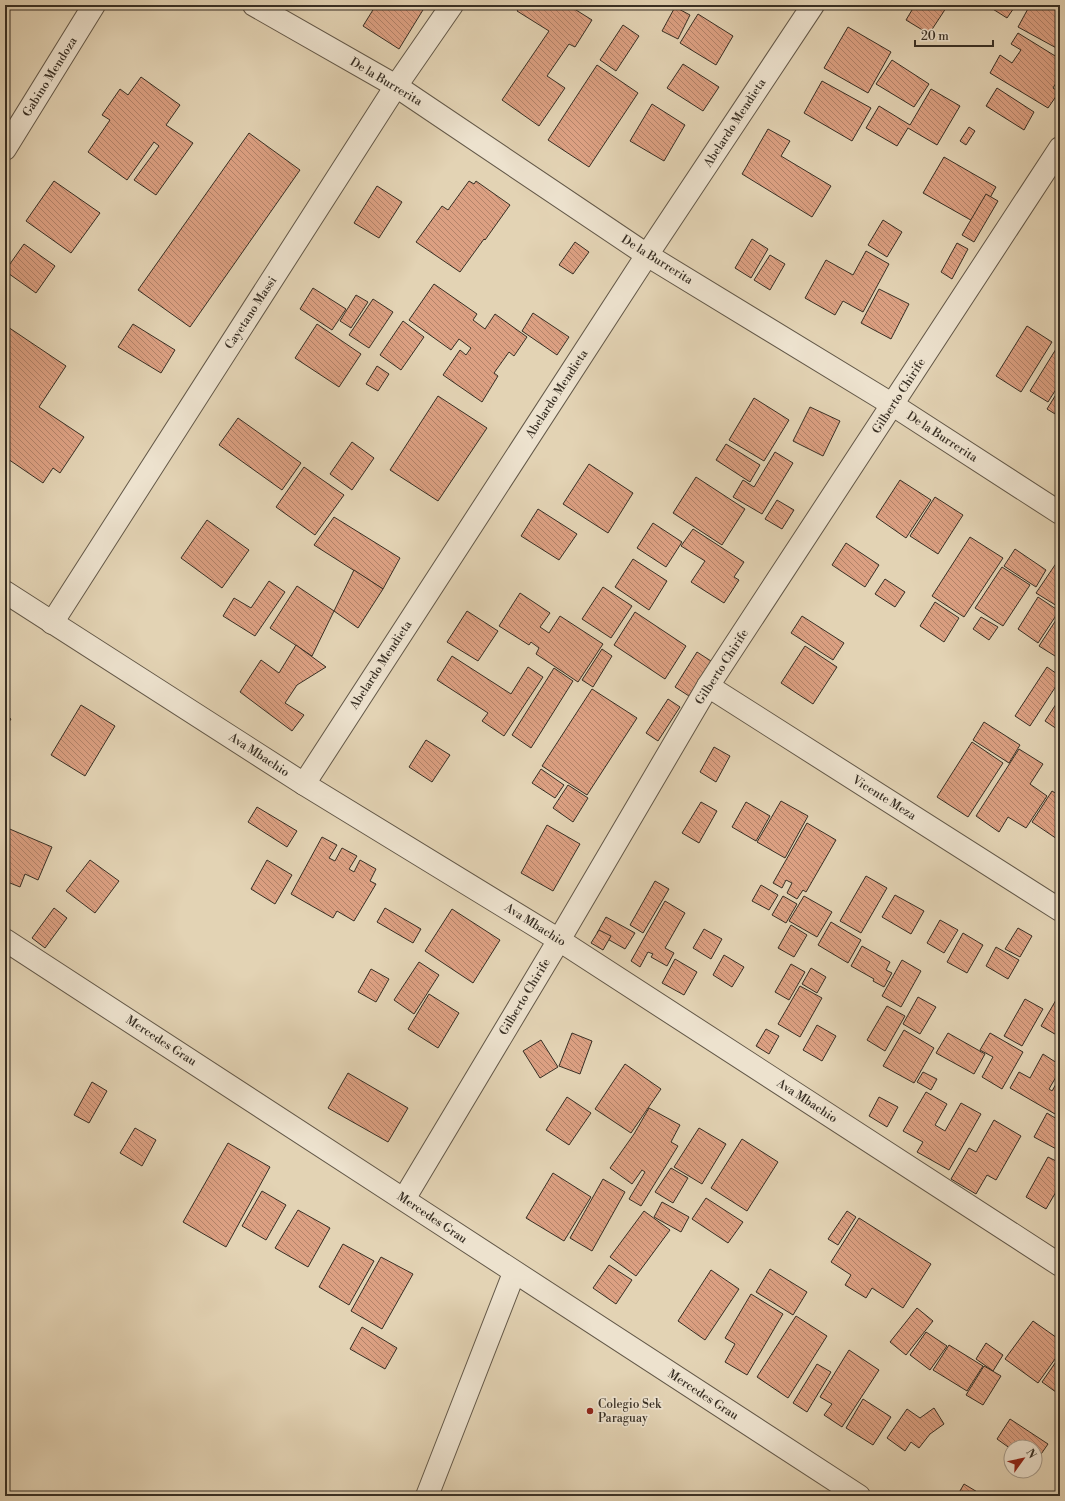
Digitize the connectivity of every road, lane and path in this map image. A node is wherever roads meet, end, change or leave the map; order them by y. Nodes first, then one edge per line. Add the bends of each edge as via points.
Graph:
1 (94, 5) edge
2 (254, 5) edge
3 (452, 5) edge
4 (813, 5) edge
5 (396, 86) junction
6 (5, 149) edge
7 (1060, 150) edge
8 (647, 255) junction
9 (893, 405) junction
10 (1060, 514) edge
11 (5, 592) edge
12 (52, 623) junction
13 (708, 686) junction
14 (304, 784) junction
15 (1060, 910) edge
16 (5, 940) edge
17 (559, 940) junction
18 (404, 1199) junction
19 (1060, 1265) edge
20 (514, 1273) junction
21 (427, 1496) edge
22 (859, 1496) edge

1 - 6 street, Gabino Mendoza
2 - 5 street, De la Burrerita
3 - 5 street, Cayetano Massi
4 - 8 street, Abelardo Mendieta
5 - 8 street, De la Burrerita
5 - 12 street, Cayetano Massi
7 - 9 street, Gilberto Chirife
8 - 9 street, De la Burrerita
8 - 14 street, Abelardo Mendieta
9 - 10 street, De la Burrerita
9 - 13 street, Gilberto Chirife
11 - 12 street, Ava Mbachio
12 - 14 street, Ava Mbachio
13 - 15 street, Vicente Meza
13 - 17 street, Gilberto Chirife
14 - 17 street, Ava Mbachio
16 - 18 street, Mercedes Grau
17 - 18 street, Gilberto Chirife
17 - 19 street, Ava Mbachio
18 - 20 street, Mercedes Grau
20 - 21 street
20 - 22 street, Mercedes Grau

